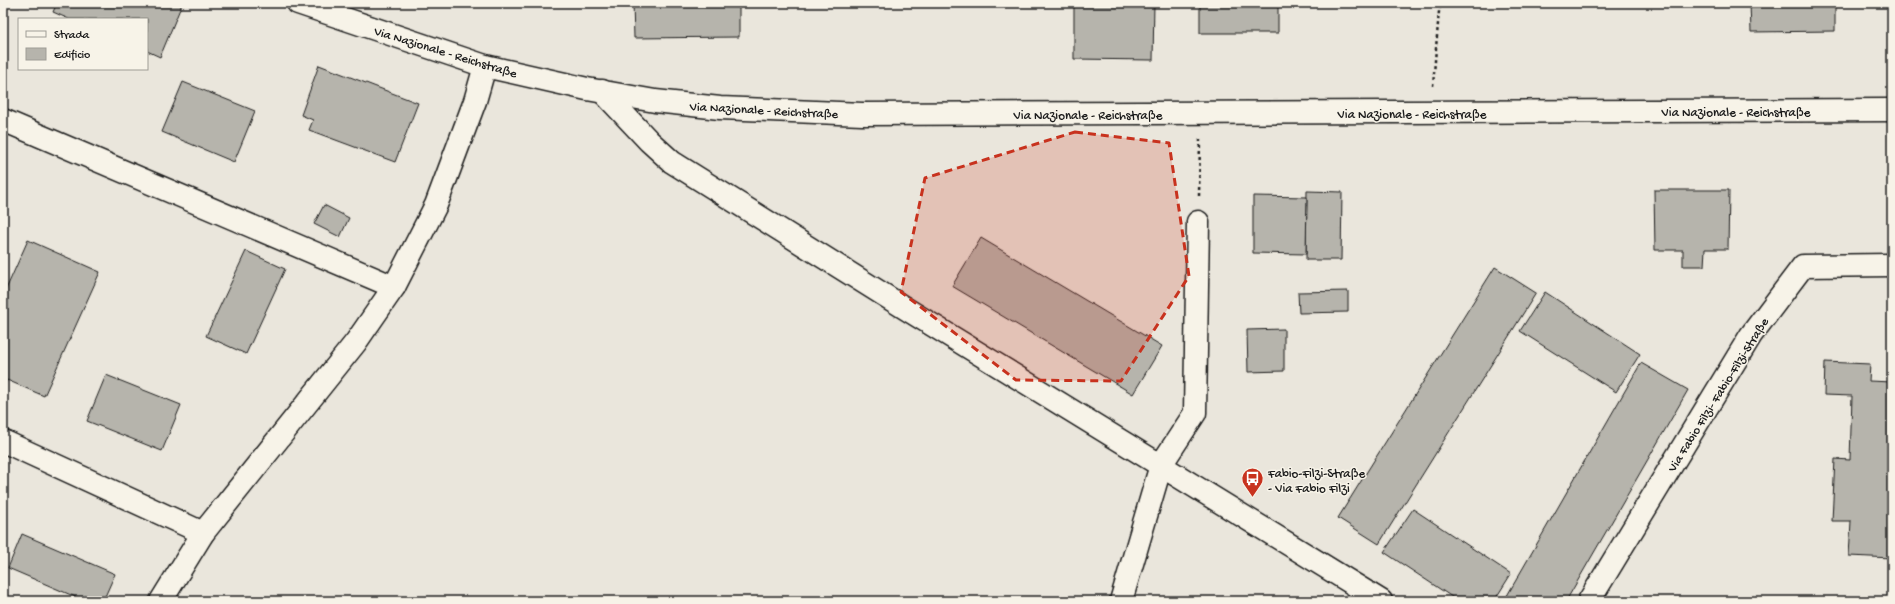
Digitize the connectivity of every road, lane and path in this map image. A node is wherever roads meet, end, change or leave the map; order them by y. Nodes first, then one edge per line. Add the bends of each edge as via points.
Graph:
1 (298, 3) edge
2 (1442, 3) edge
3 (485, 66) junction
4 (602, 91) junction
5 (1892, 110) edge
6 (1431, 112) junction
7 (1201, 113) junction
8 (3, 120) edge
9 (1198, 222) joint
10 (1892, 265) edge
11 (394, 287) junction
12 (3, 441) edge
13 (1161, 465) junction
14 (203, 533) junction
15 (161, 601) edge
16 (1121, 601) edge
17 (1381, 601) edge
18 (1589, 601) edge

1 - 3 street, Via Nazionale - Reichstraße
2 - 6 path via 1439,11
3 - 4 street, Via Nazionale - Reichstraße
3 - 11 street via 475,101 436,206
4 - 7 street, Via Nazionale - Reichstraße via 655,101 783,112
4 - 13 street via 672,162 902,307
5 - 6 street, Via Nazionale - Reichstraße
6 - 7 street, Via Nazionale - Reichstraße
7 - 9 path
8 - 11 street
9 - 13 street via 1195,413
10 - 18 street, Via Fabio Filzi- Fabio-Filzi-Straße via 1803,266 1751,335
11 - 14 street via 356,342
12 - 14 street
13 - 16 street
13 - 17 street
14 - 15 street

